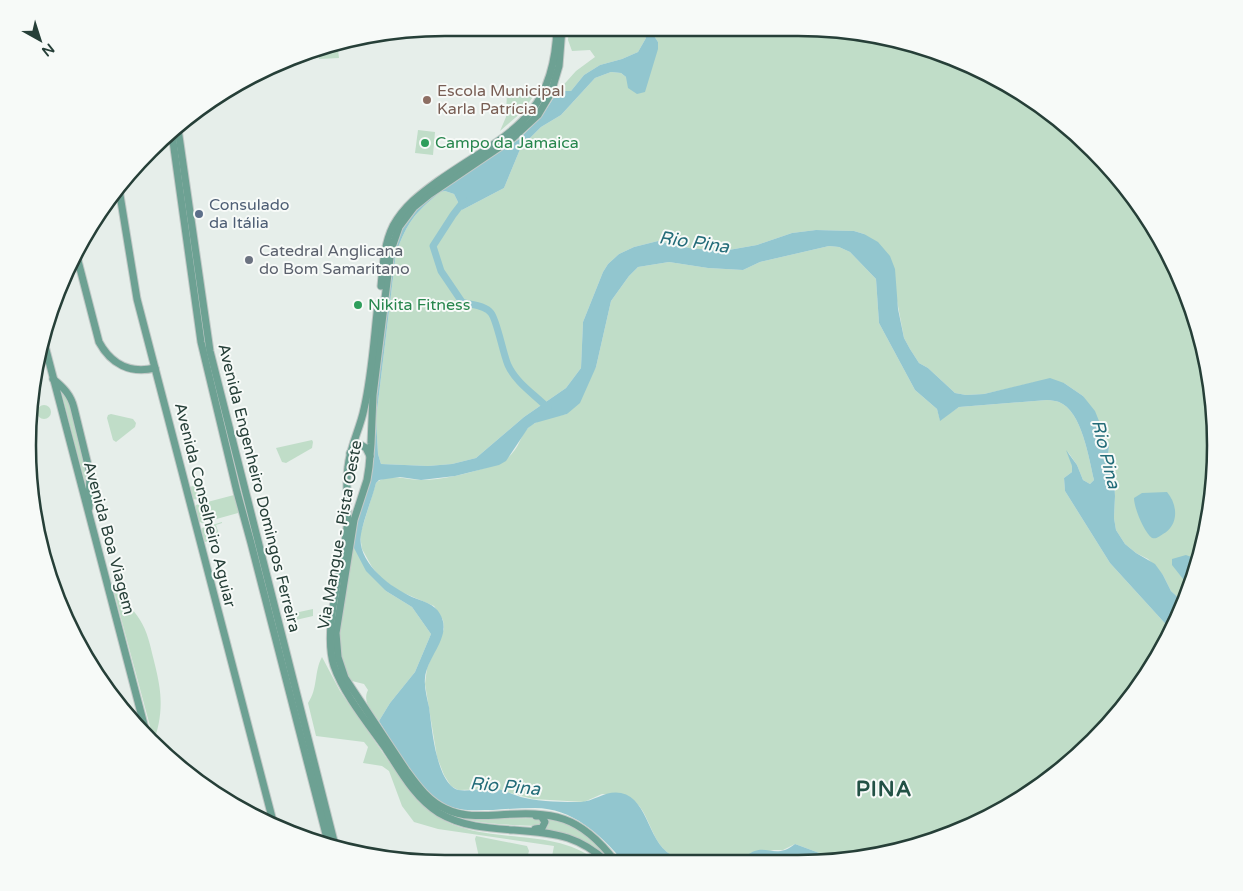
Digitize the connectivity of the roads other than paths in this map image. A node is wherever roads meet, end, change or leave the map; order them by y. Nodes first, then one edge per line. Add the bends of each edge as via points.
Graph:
1 (556, 36) edge
2 (561, 36) edge
3 (179, 136) edge
4 (173, 141) edge
5 (120, 197) edge
6 (79, 263) edge
7 (47, 354) edge
8 (155, 368) junction
9 (53, 379) junction
10 (350, 454) junction
11 (370, 456) junction
12 (88, 513) junction
13 (144, 722) edge
14 (509, 814) junction
15 (272, 816) edge
16 (475, 826) junction
17 (327, 837) edge
18 (333, 839) edge
19 (598, 855) edge
20 (609, 855) edge

1 - 10 main road via 545,91 527,117 512,131 416,197 393,226 384,257 365,406
2 - 11 main road, Via Mangue - Pista Oeste via 559,66 551,93 538,115 513,138 422,200 399,227 391,250 384,297
3 - 18 main road, Avenida Engenheiro Domingos Ferreira via 210,351
4 - 17 main road, Avenida Engenheiro Domingos Ferreira via 203,351
5 - 8 main road, Avenida Conselheiro Aguiar via 132,274
6 - 8 main road via 99,342 106,352 117,364 143,370
7 - 9 main road, Avenida Boa Viagem
8 - 15 main road, Avenida Conselheiro Aguiar
9 - 12 main road, Avenida Boa Viagem
9 - 12 main road via 65,389 76,415 90,473
10 - 11 main road via 361,445
10 - 16 main road via 347,528 331,628 334,666 345,688 416,793 439,812
11 - 14 main road, Via Mangue - Pista Oeste via 354,520 336,633 338,657 348,683 416,784 434,803 463,815
12 - 13 main road, Avenida Boa Viagem
14 - 16 main road via 541,816 545,820 544,826 540,829
14 - 20 main road, Via Mangue - Pista Oeste via 538,813 567,820 592,837
16 - 19 main road via 566,837

